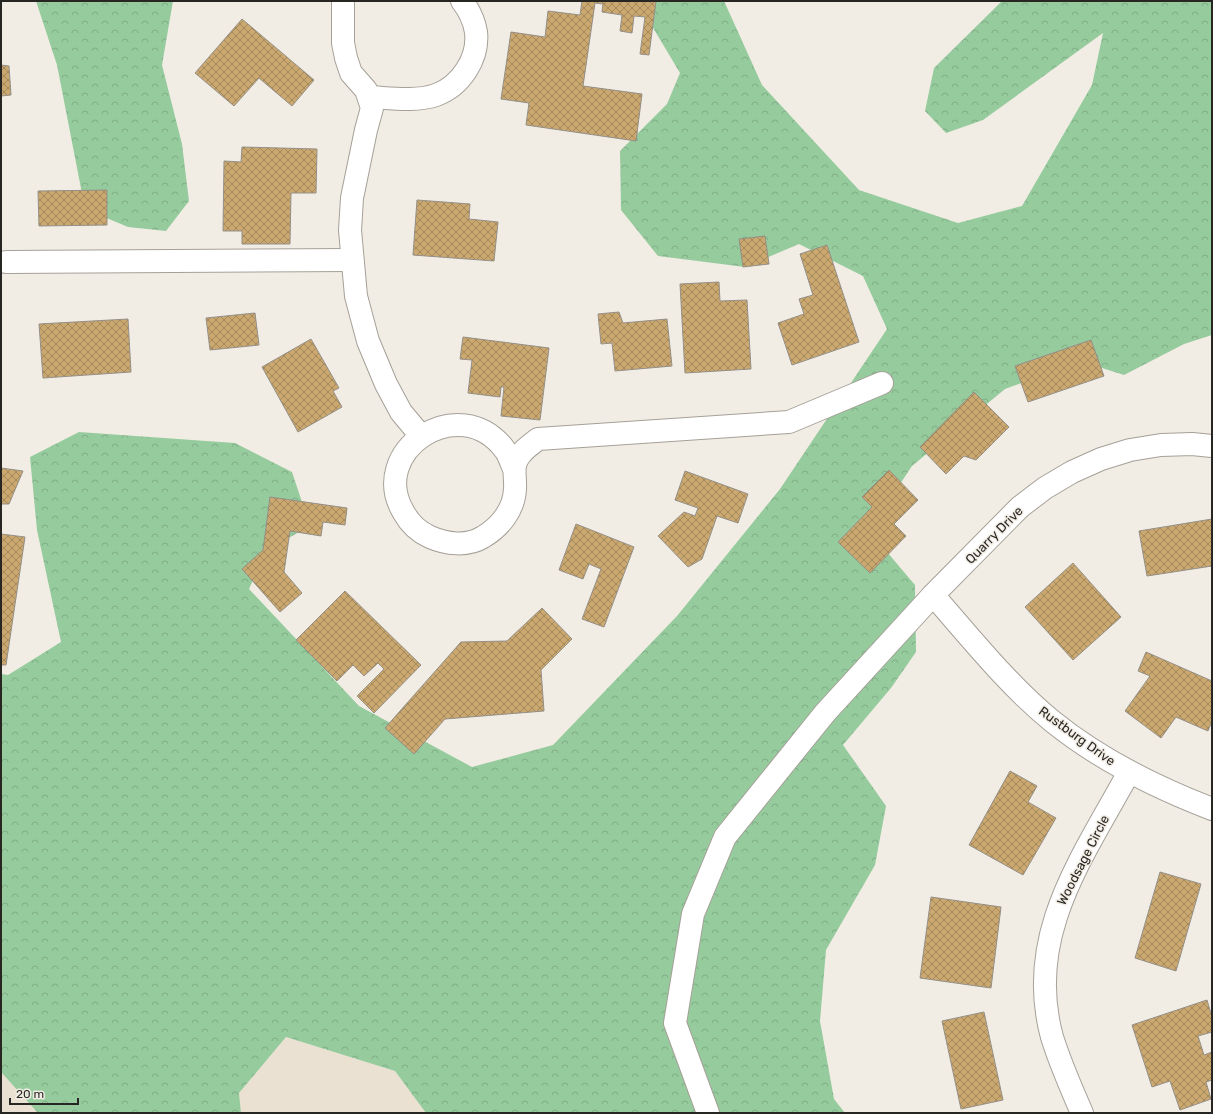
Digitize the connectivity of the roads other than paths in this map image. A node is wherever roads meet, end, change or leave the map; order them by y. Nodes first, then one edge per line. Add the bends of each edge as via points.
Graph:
1 (462, 1) edge
2 (343, 10) edge
3 (369, 97) junction
4 (352, 260) junction
5 (6, 262) dead end
6 (882, 383) dead end
7 (421, 436) junction
8 (1212, 446) edge
9 (514, 469) junction
10 (933, 595) junction
11 (1129, 772) junction
12 (1212, 809) edge
13 (708, 1113) edge
14 (1082, 1113) edge

1 - 3 street via 470,13 476,32 475,52 467,70 454,85 436,95 417,98
2 - 3 street via 343,43 346,58 351,73
3 - 4 street via 372,108 352,198
4 - 5 street
4 - 7 street via 356,296 368,341 401,412
6 - 9 street via 788,422 538,439 519,455
7 - 9 street via 433,429 451,424 472,426 491,436 505,450
7 - 9 street via 405,452 398,469 396,488 400,506 410,522 424,534 441,542 461,544 481,538 498,526 510,509 516,490
8 - 10 street, Quarry Drive via 1161,445 1130,450 1100,459 1072,472 1020,507
10 - 11 street, Rustburg Drive via 1018,690 1047,716
10 - 13 street, Quarry Drive via 825,713 725,837 693,914 675,1023
11 - 12 street, Rustburg Drive
11 - 14 street, Woodsage Circle via 1068,884 1056,913 1048,943 1044,974 1046,1005 1062,1065

